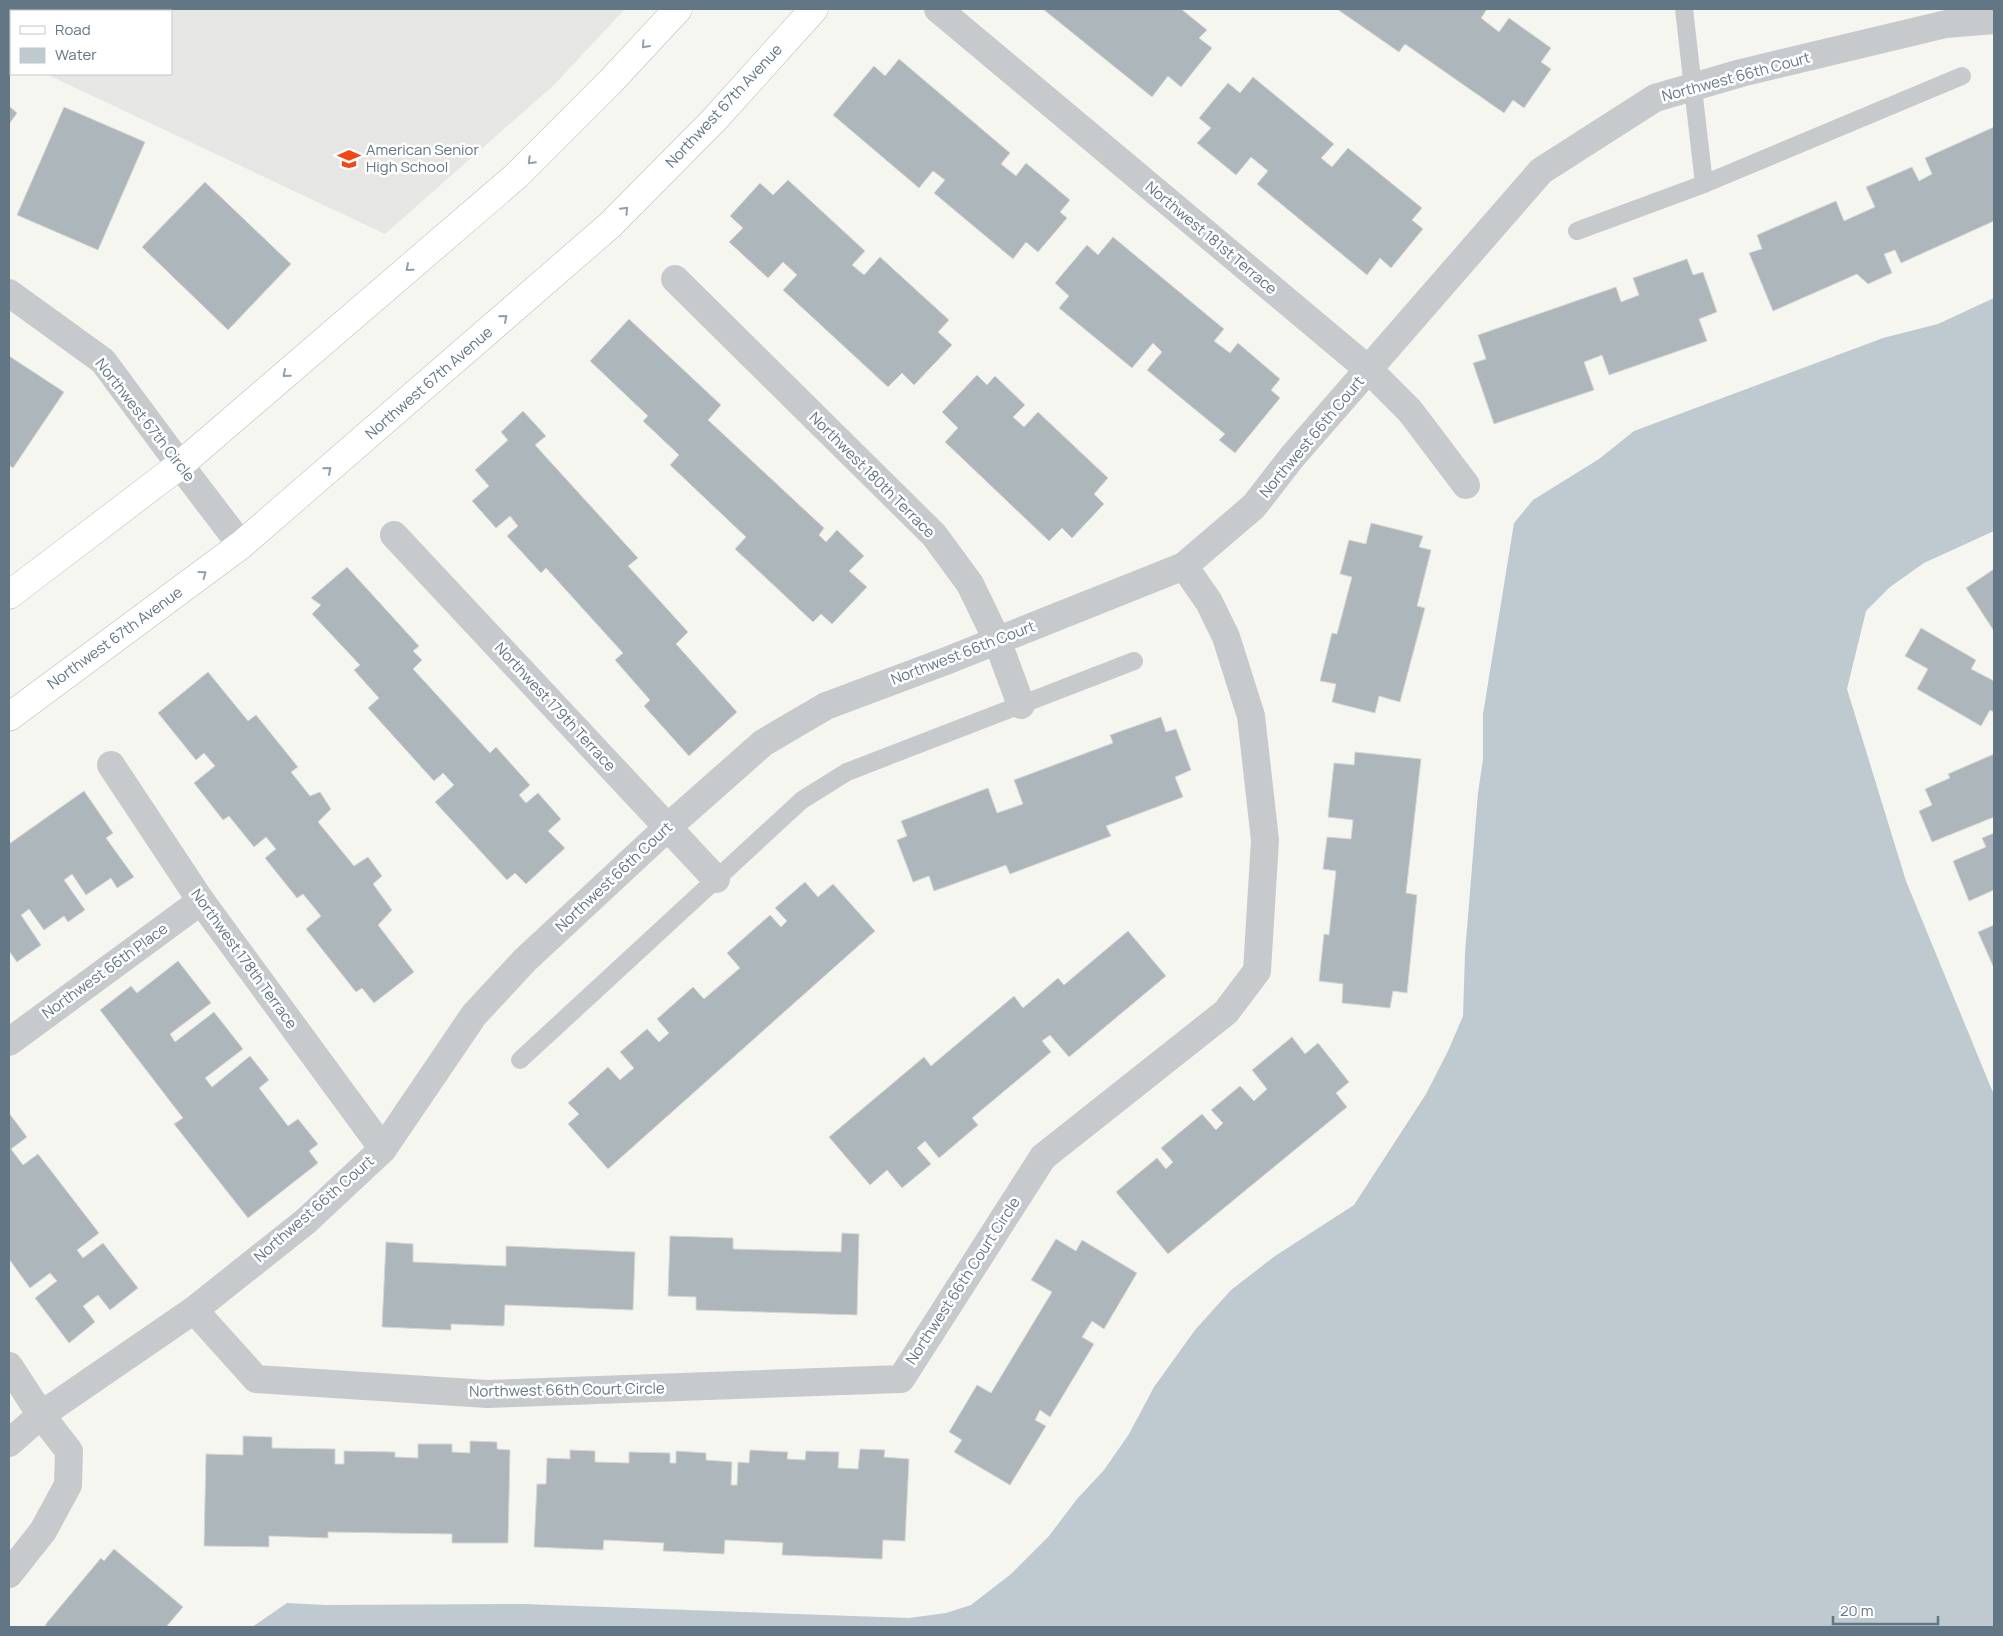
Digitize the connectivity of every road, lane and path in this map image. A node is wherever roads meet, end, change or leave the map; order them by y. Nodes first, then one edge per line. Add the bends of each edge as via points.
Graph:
1 (678, 9) edge
2 (814, 9) edge
3 (938, 9) edge
4 (1684, 9) edge
5 (1994, 20) edge
6 (1962, 76) dead end
7 (1694, 86) junction
8 (1704, 184) junction
9 (1576, 230) dead end
10 (675, 279) dead end
11 (9, 293) edge
12 (1369, 370) junction
13 (180, 465) junction
14 (1466, 485) dead end
15 (394, 535) dead end
16 (241, 545) junction
17 (1184, 566) junction
18 (9, 595) edge
19 (997, 640) junction
20 (1134, 660) dead end
21 (1021, 705) junction
22 (9, 717) edge
23 (111, 765) dead end
24 (668, 827) junction
25 (716, 879) junction
26 (201, 901) junction
27 (9, 1042) edge
28 (520, 1060) dead end
29 (383, 1149) junction
30 (194, 1310) junction
31 (9, 1366) edge
32 (41, 1415) junction
33 (9, 1443) edge
34 (9, 1574) edge

1 -> 13 main road via 516,176
16 -> 2 main road, Northwest 67th Avenue via 610,225 714,120
3 - 12 street, Northwest 181st Terrace
4 - 7 lane
5 - 7 street, Northwest 66th Court via 1946,24
6 - 8 lane
7 - 8 lane
7 - 12 street, Northwest 66th Court via 1655,98 1542,171
8 - 9 lane
10 - 19 street, Northwest 180th Terrace via 934,535 970,584
11 - 13 street, Northwest 67th Circle via 103,361
12 - 14 street, Northwest 181st Terrace via 1410,411
12 - 17 street, Northwest 66th Court via 1292,457 1254,506
13 - 16 street, Northwest 67th Circle
13 - 18 main road
15 - 24 street, Northwest 179th Terrace
22 -> 16 main road, Northwest 67th Avenue
17 - 19 street, Northwest 66th Court
17 - 30 street, Northwest 66th Court Circle via 1209,602 1226,637 1252,716 1266,840 1257,971 1226,1012 1042,1158 901,1379 486,1394 256,1379
19 - 21 street, Northwest 180th Terrace
19 - 24 street, Northwest 66th Court via 826,706 763,743
20 - 21 lane
21 - 25 lane via 847,772 802,800
23 - 26 street, Northwest 178th Terrace
24 - 25 street, Northwest 179th Terrace
24 - 29 street, Northwest 66th Court via 525,960 474,1015
25 - 28 lane
26 - 27 street, Northwest 66th Place
26 - 29 street, Northwest 178th Terrace
29 - 30 street, Northwest 66th Court via 306,1221
30 - 32 street, Northwest 66th Court
31 - 32 street
32 - 33 street, Northwest 66th Court
32 - 34 street via 69,1451 68,1485 43,1531

